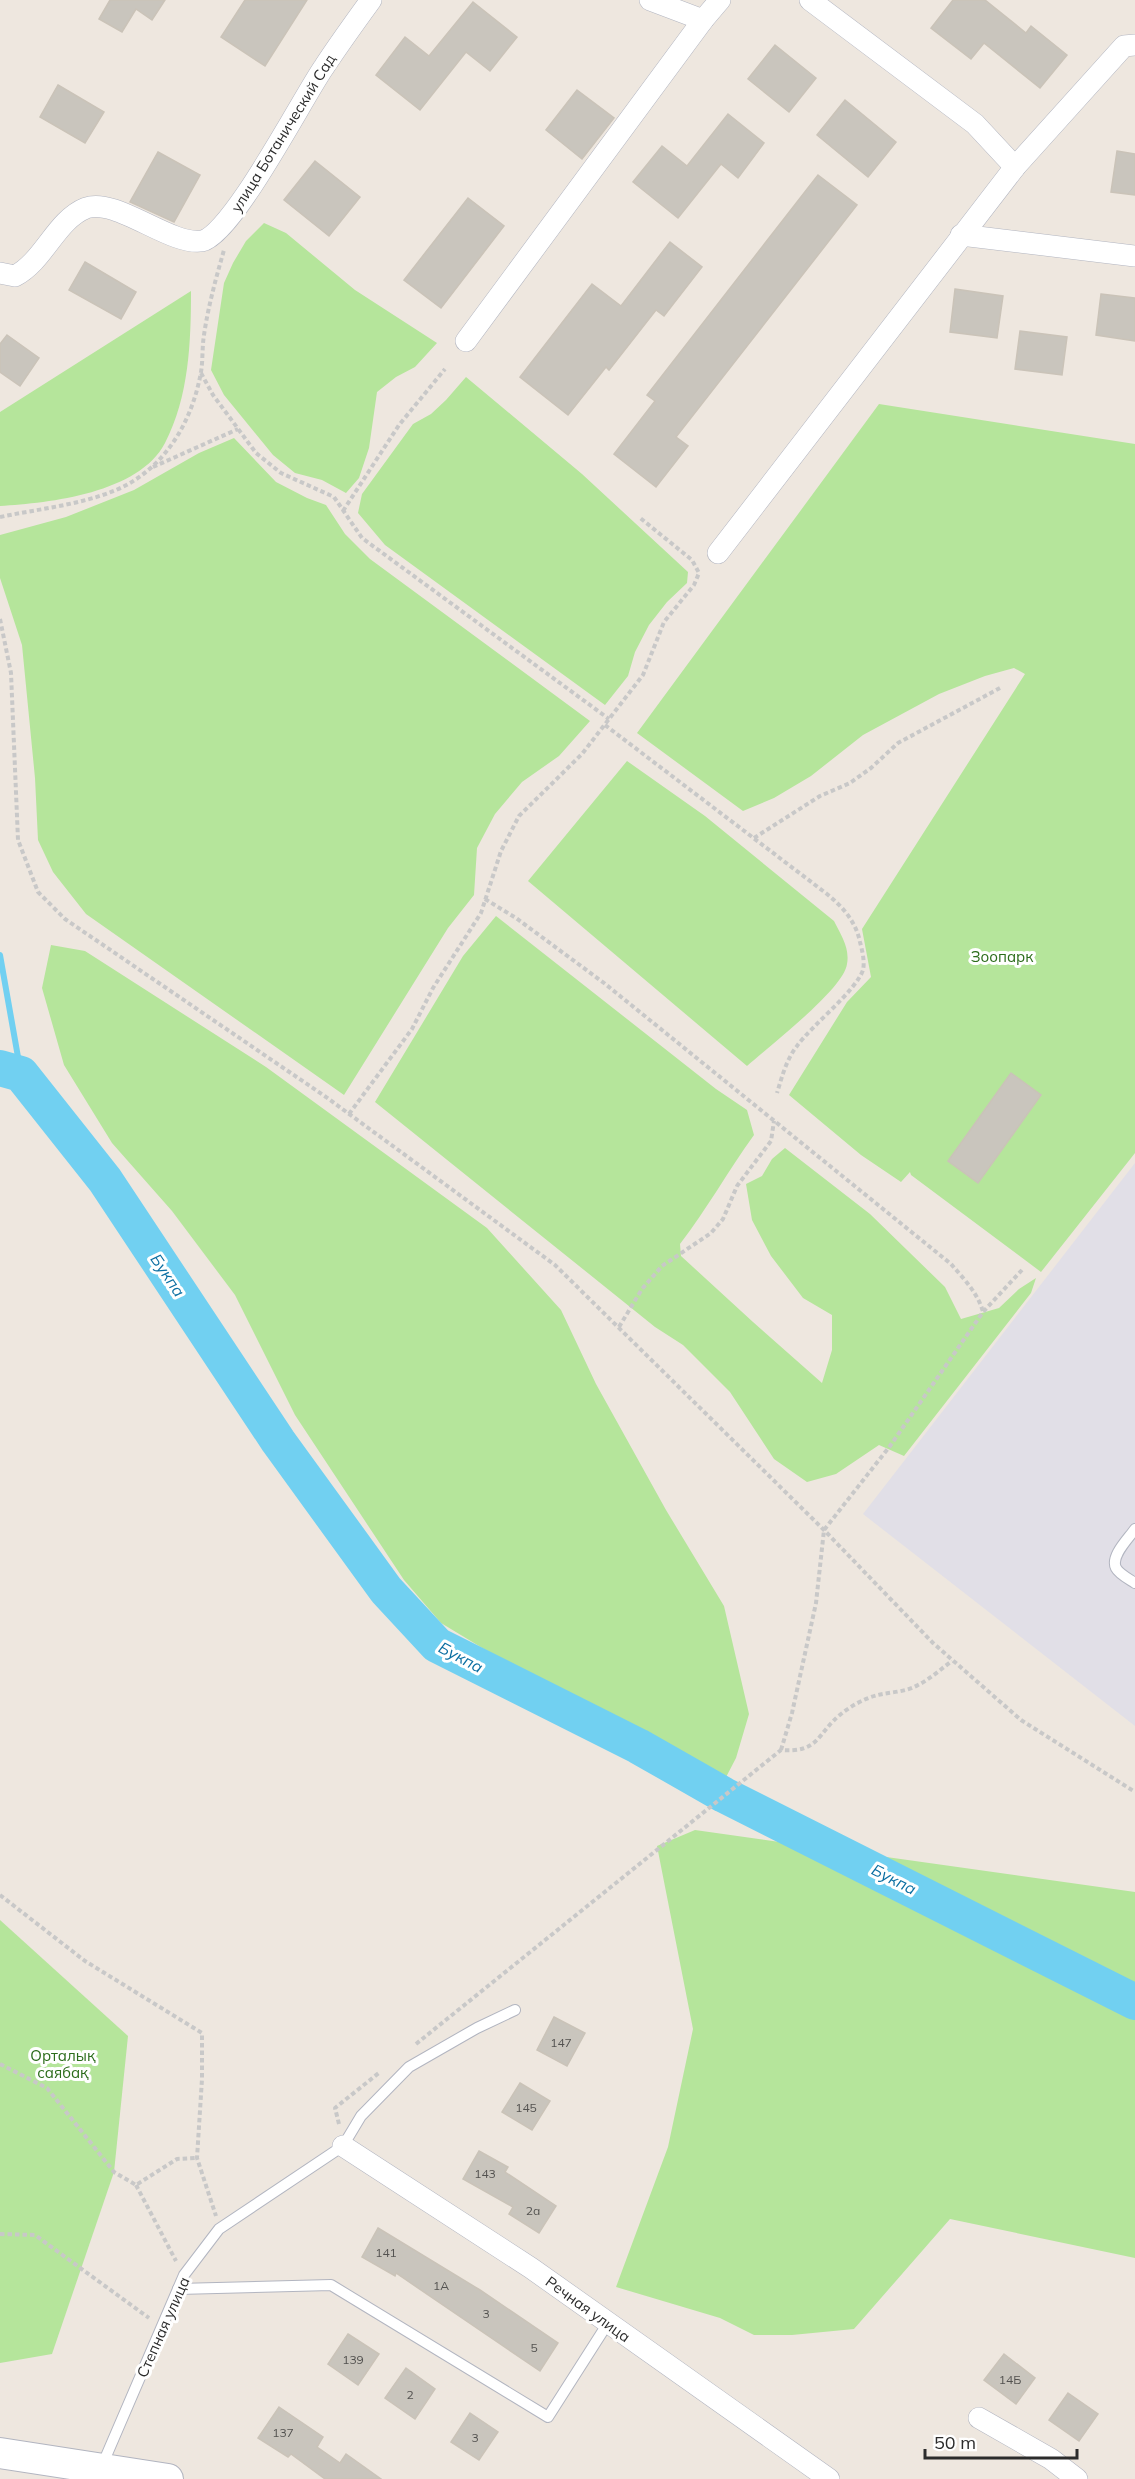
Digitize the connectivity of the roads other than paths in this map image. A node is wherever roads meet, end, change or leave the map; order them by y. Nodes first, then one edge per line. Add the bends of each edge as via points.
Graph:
1 (371, 0) edge
2 (650, 0) edge
3 (720, 0) edge
4 (810, 0) edge
5 (703, 20) junction
6 (1135, 45) edge
7 (1015, 167) junction
8 (961, 235) junction
9 (1135, 256) edge
10 (0, 273) edge
11 (466, 341) dead end
12 (718, 553) dead end
13 (1135, 1529) edge
14 (1135, 1583) edge
15 (515, 2010) dead end
16 (343, 2145) junction
17 (178, 2289) junction
18 (608, 2323) junction
19 (978, 2418) dead end
20 (0, 2453) edge
21 (100, 2468) junction
22 (168, 2479) edge
23 (829, 2479) edge
24 (1077, 2479) edge

1 - 10 street, улица Ботанический Сад via 323,68 250,189 219,230 204,241 188,240 103,207 87,207 72,216 27,270 15,276
2 - 5 street
3 - 5 street
4 - 7 street via 975,124
5 - 11 street
6 - 7 street via 1124,46
7 - 8 street
8 - 9 street
8 - 12 street
13 - 14 lane via 1115,1557 1115,1563 1116,1569
15 - 16 lane via 410,2067 361,2116
16 - 17 lane, Степная улица via 219,2229
16 - 18 street, Речная улица
17 - 18 lane via 331,2285 548,2417
17 - 21 lane, Степная улица
18 - 23 street, Речная улица
19 - 24 street via 1051,2459
20 - 21 main road
21 - 22 main road

